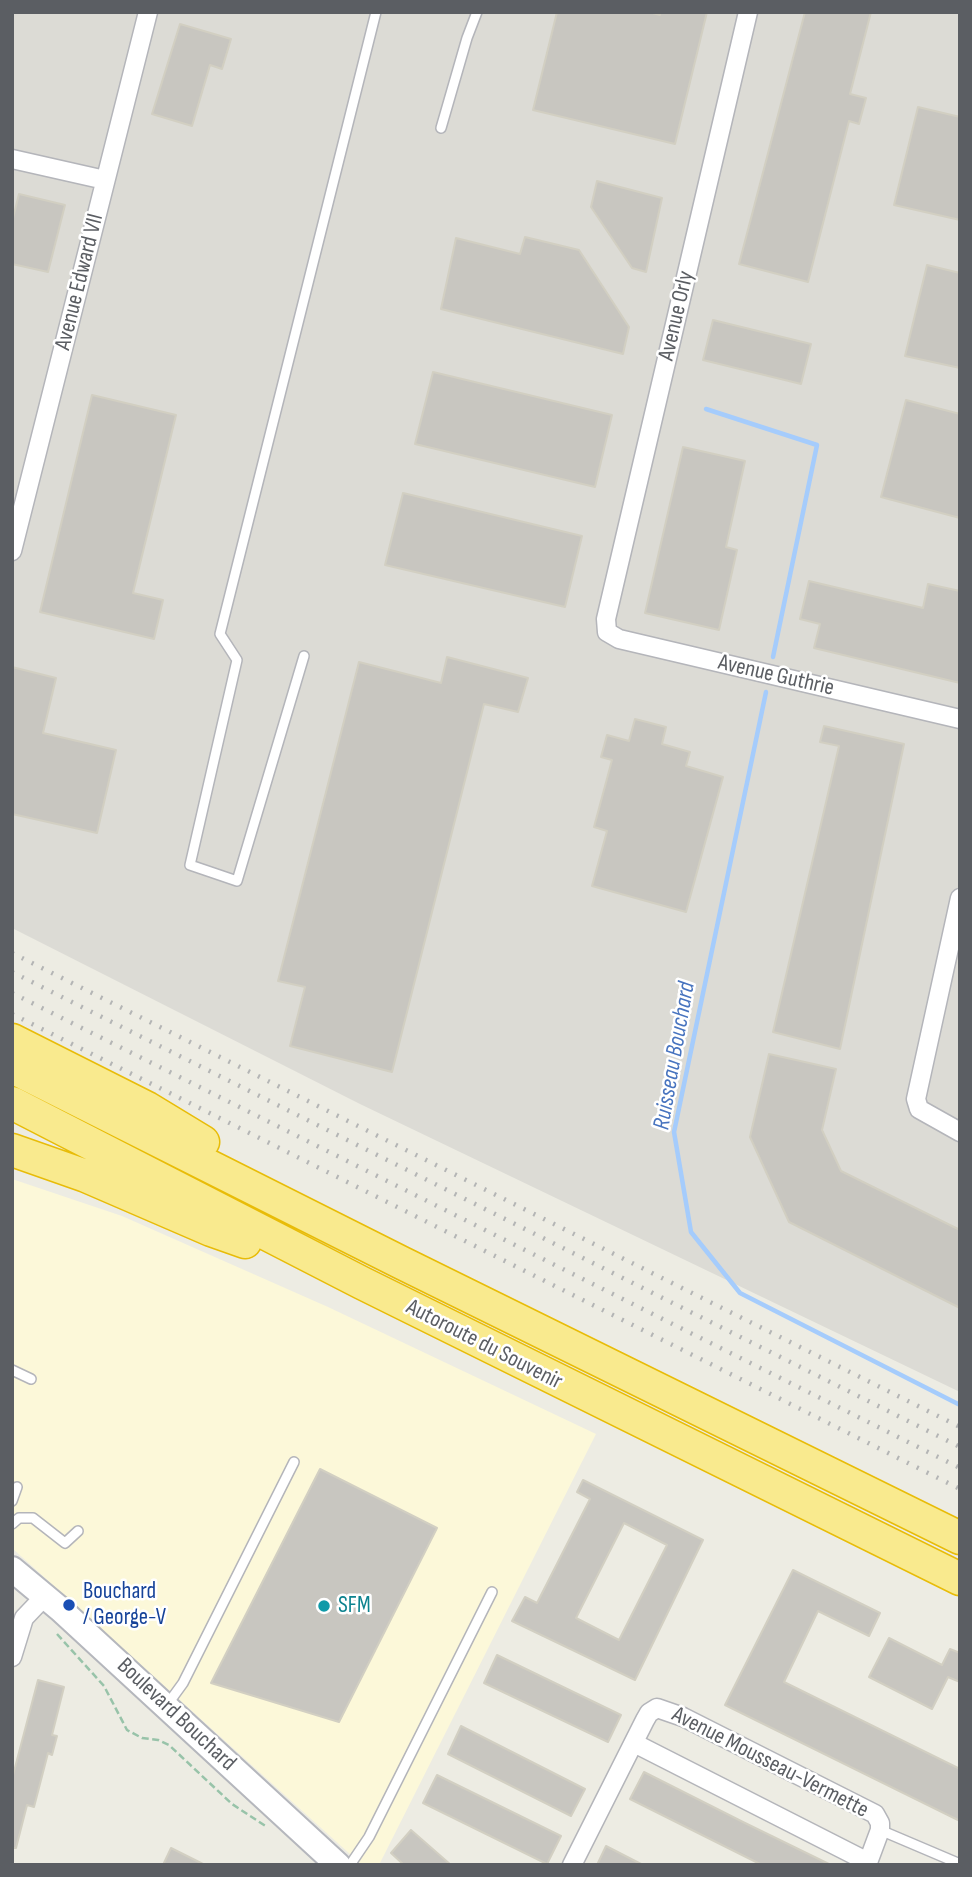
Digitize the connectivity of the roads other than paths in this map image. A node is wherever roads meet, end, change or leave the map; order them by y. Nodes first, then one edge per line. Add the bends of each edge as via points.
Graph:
1 (148, 12) edge
2 (376, 12) edge
3 (477, 12) edge
4 (748, 12) edge
5 (441, 128) dead end
6 (12, 159) edge
7 (105, 180) junction
8 (12, 551) edge
9 (606, 619) joint
10 (304, 656) dead end
11 (960, 719) edge
12 (960, 898) edge
13 (12, 1040) edge
14 (12, 1067) edge
15 (12, 1103) edge
16 (960, 1132) edge
17 (12, 1150) edge
18 (402, 1263) junction
19 (362, 1283) junction
20 (12, 1370) edge
21 (31, 1379) dead end
22 (295, 1462) dead end
23 (17, 1487) dead end
24 (12, 1501) edge
25 (12, 1524) edge
26 (78, 1531) dead end
27 (960, 1538) edge
28 (12, 1569) edge
29 (960, 1579) edge
30 (492, 1592) dead end
31 (45, 1596) junction
32 (12, 1657) edge
33 (166, 1706) junction
34 (634, 1743) junction
35 (880, 1830) junction
36 (867, 1863) edge
37 (960, 1864) edge
38 (338, 1865) edge
39 (350, 1865) edge
40 (572, 1865) edge

1 - 7 street, Avenue Edward VII
2 - 10 lane via 220,634 237,660 190,865 237,881
3 - 5 lane
4 - 9 street, Avenue Orly
6 - 7 street
7 - 8 street, Avenue Edward VII
9 - 11 street, Avenue Guthrie via 607,632 619,639
12 - 16 street via 916,1098 919,1109
13 - 18 highway via 147,1108
14 - 18 highway, Autoroute du Souvenir
15 - 19 highway, Autoroute du Souvenir
17 - 19 highway via 211,1230
18 - 27 highway, Autoroute du Souvenir
19 - 29 highway, Autoroute du Souvenir
20 - 21 lane
22 - 33 lane via 183,1683
23 - 24 lane
25 - 26 lane via 19,1518 33,1518 65,1543
28 - 31 main road, Boulevard Bouchard
30 - 39 lane via 369,1837
31 - 32 street via 24,1618
31 - 33 main road, Boulevard Bouchard
33 - 38 main road, Boulevard Bouchard
34 - 35 street, Avenue Mousseau-Vermette via 649,1713 657,1708 667,1710 870,1812 878,1818
34 - 36 street, Avenue Mousseau-Vermette
34 - 40 street, Avenue Mousseau-Vermette
35 - 36 street, Avenue Mousseau-Vermette
35 - 37 lane

